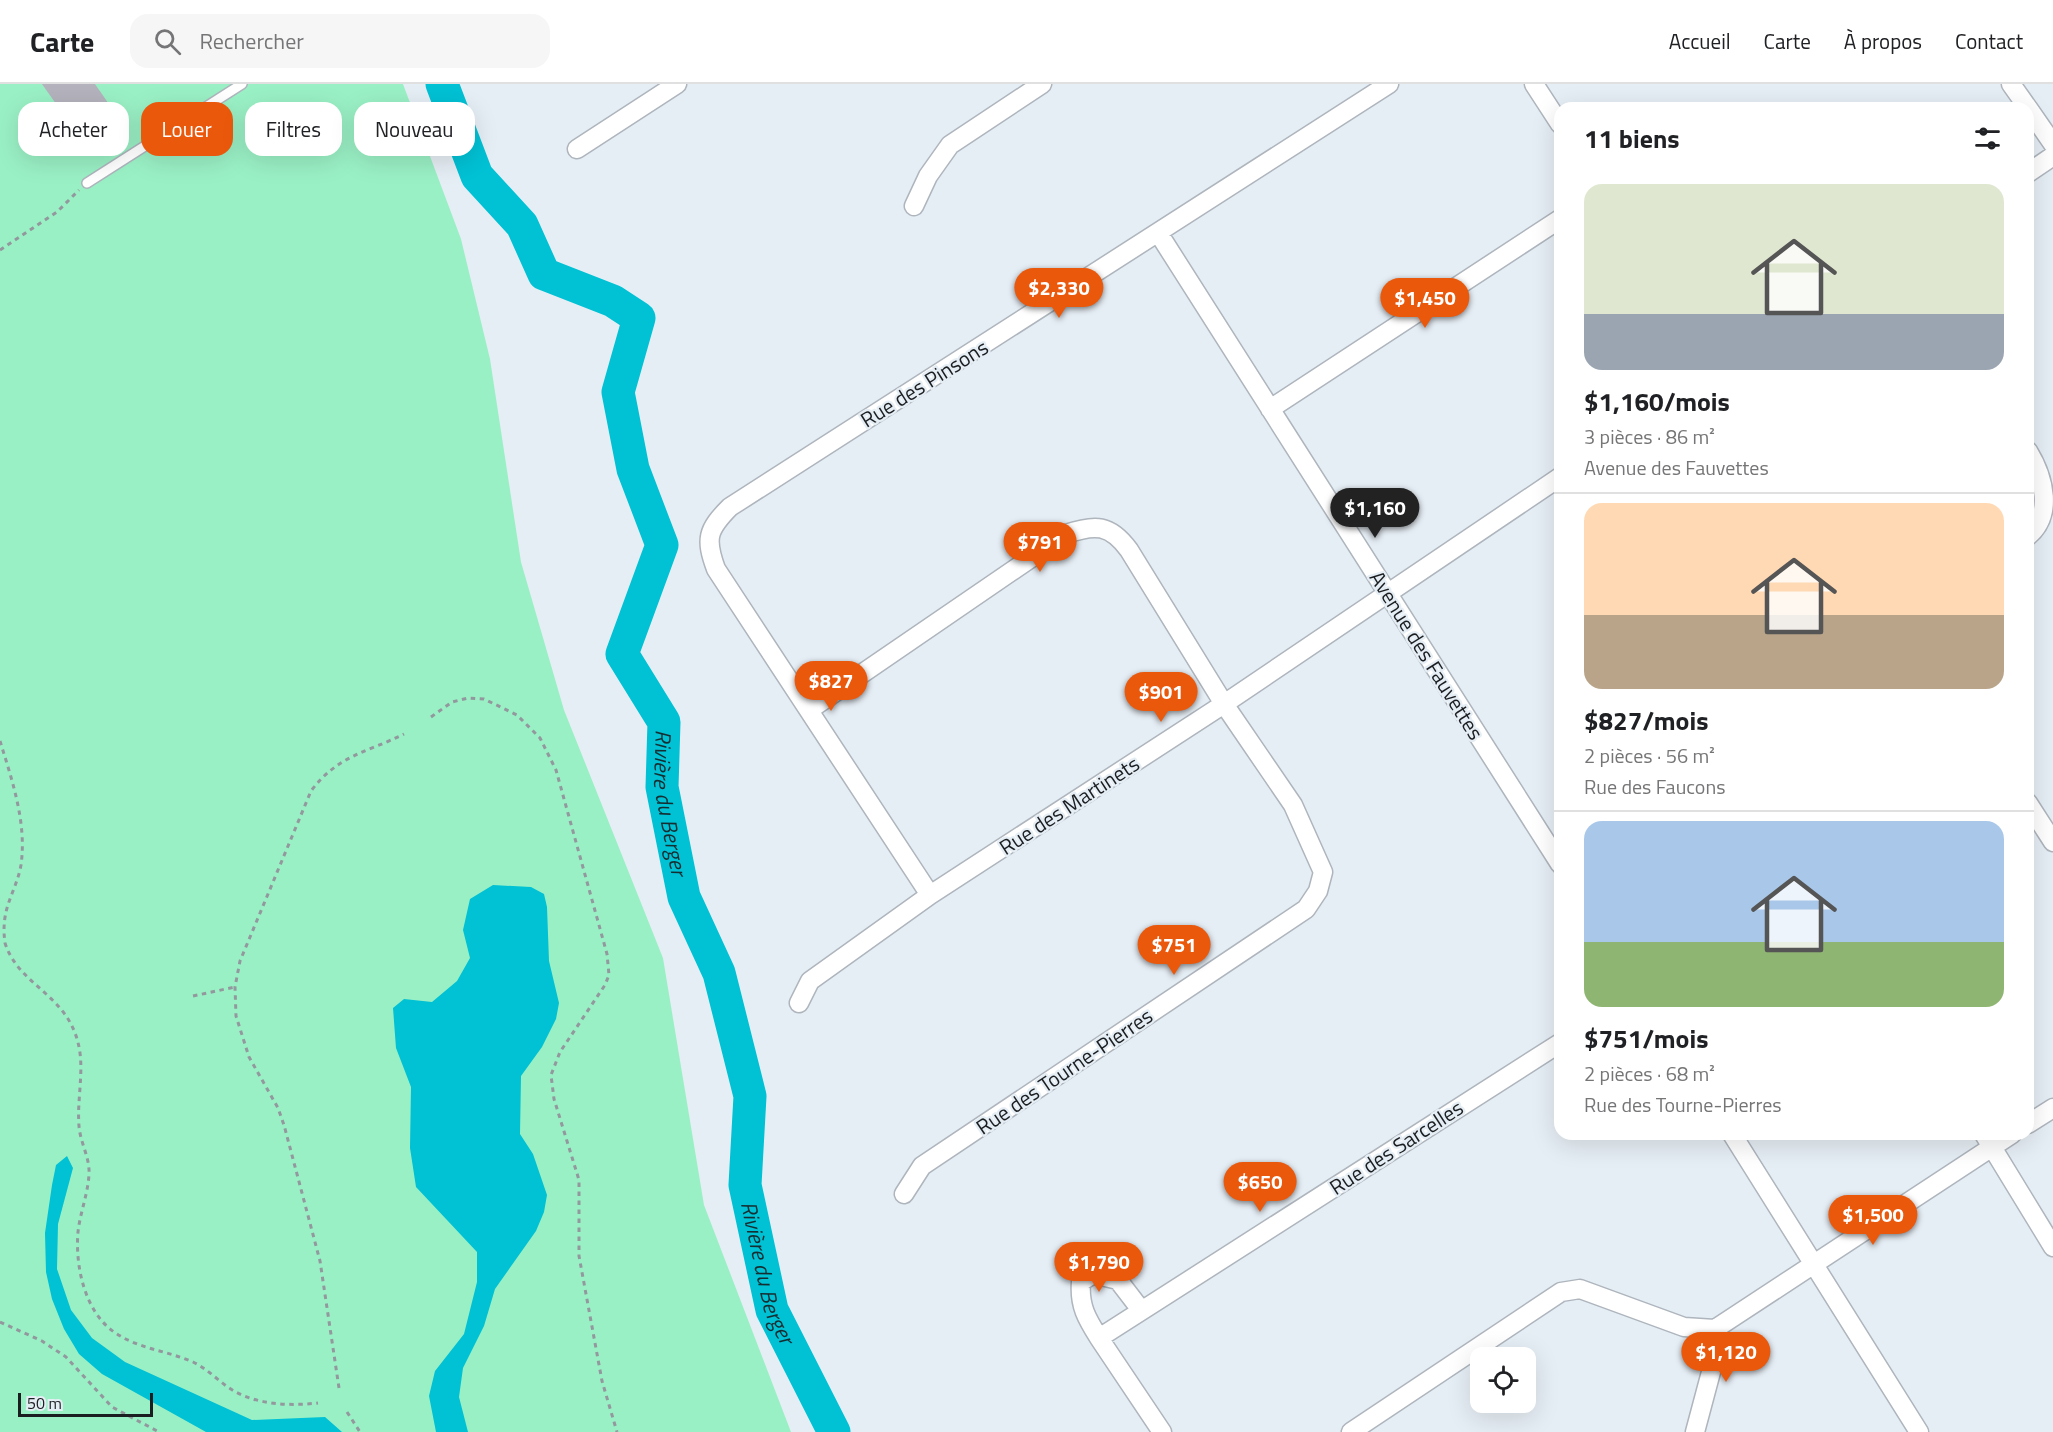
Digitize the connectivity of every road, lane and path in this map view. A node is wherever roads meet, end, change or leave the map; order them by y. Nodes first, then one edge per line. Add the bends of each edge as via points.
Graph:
1 (242, 84) edge
2 (677, 84) edge
3 (1042, 84) edge
4 (1389, 84) edge
5 (1534, 84) edge
6 (2011, 84) edge
7 (2024, 102) edge
8 (1554, 115) edge
9 (2034, 117) edge
10 (2053, 144) edge
11 (576, 149) dead end
12 (2053, 156) edge
13 (2034, 168) edge
14 (87, 183) joint
15 (914, 206) dead end
16 (1554, 223) edge
17 (1159, 234) junction
18 (0, 250) edge
19 (1270, 409) junction
20 (2034, 463) edge
21 (1554, 487) edge
22 (2034, 530) edge
23 (1388, 593) junction
24 (1224, 704) junction
25 (808, 710) junction
26 (431, 717) dead end
27 (404, 734) dead end
28 (0, 741) edge
29 (2034, 812) edge
30 (1553, 837) edge
31 (2053, 842) edge
32 (930, 895) junction
33 (235, 987) junction
34 (193, 996) dead end
35 (799, 1003) dead end
36 (1554, 1047) edge
37 (2053, 1108) edge
38 (2034, 1120) edge
39 (1736, 1140) edge
40 (1988, 1141) edge
41 (904, 1194) dead end
42 (2053, 1247) edge
43 (1813, 1263) junction
44 (1141, 1310) junction
45 (0, 1322) edge
46 (1715, 1329) junction
47 (1100, 1338) junction
48 (339, 1388) dead end
49 (318, 1402) dead end
50 (347, 1412) dead end
51 (159, 1432) edge
52 (360, 1432) edge
53 (617, 1432) edge
54 (1162, 1432) edge
55 (1351, 1432) edge
56 (1695, 1432) edge
57 (1919, 1432) edge

1 - 14 lane
2 - 11 street
3 - 15 street via 950,145 928,176
4 - 17 street, Rue des Pinsons
5 - 8 street
6 - 7 street
9 - 10 street
12 - 13 street
14 - 18 path via 57,212
16 - 19 street
17 - 19 street, Avenue des Fauvettes
17 - 25 street, Rue des Pinsons via 730,507 716,521 709,535 716,570
19 - 23 street, Avenue des Fauvettes
20 - 22 street via 2046,485 2049,503 2046,518
21 - 23 street, Rue des Martinets
23 - 24 street, Rue des Martinets
23 - 30 street, Avenue des Fauvettes
24 - 25 street, Rue des Tourne-Pierres via 1120,538 1105,528 1086,527 1066,534
24 - 32 street, Rue des Martinets
24 - 41 street, Rue des Tourne-Pierres via 1293,805 1323,872 1318,891 1306,909 922,1166
25 - 32 street
26 - 53 path via 452,702 484,699 517,715 540,738 556,770 607,954 609,975 605,985 561,1052 551,1075 554,1099 579,1180 579,1256 602,1381
27 - 33 path via 347,758 325,773 311,791 240,962
28 - 49 path via 14,788 21,846 21,867 2,917 5,943 18,967 61,1007 76,1033 80,1055 79,1127 89,1172 78,1231 78,1266 91,1306 115,1333 143,1347 195,1363 234,1391 255,1400 280,1404
29 - 31 street
32 - 35 street, Rue des Martinets via 810,981
33 - 34 path
33 - 48 path via 241,1036 278,1108 314,1237
36 - 44 street, Rue des Sarcelles
37 - 38 street
39 - 43 street
40 - 42 street
40 - 43 street
43 - 46 street
43 - 57 street
44 - 47 street, Rue des Sarcelles
44 - 47 street via 1118,1280 1092,1274 1082,1282 1080,1298 1084,1316
45 - 51 path via 66,1357 112,1407
46 - 55 street via 1684,1326 1580,1289 1561,1292
46 - 56 street via 1715,1357
47 - 54 street
50 - 52 path

